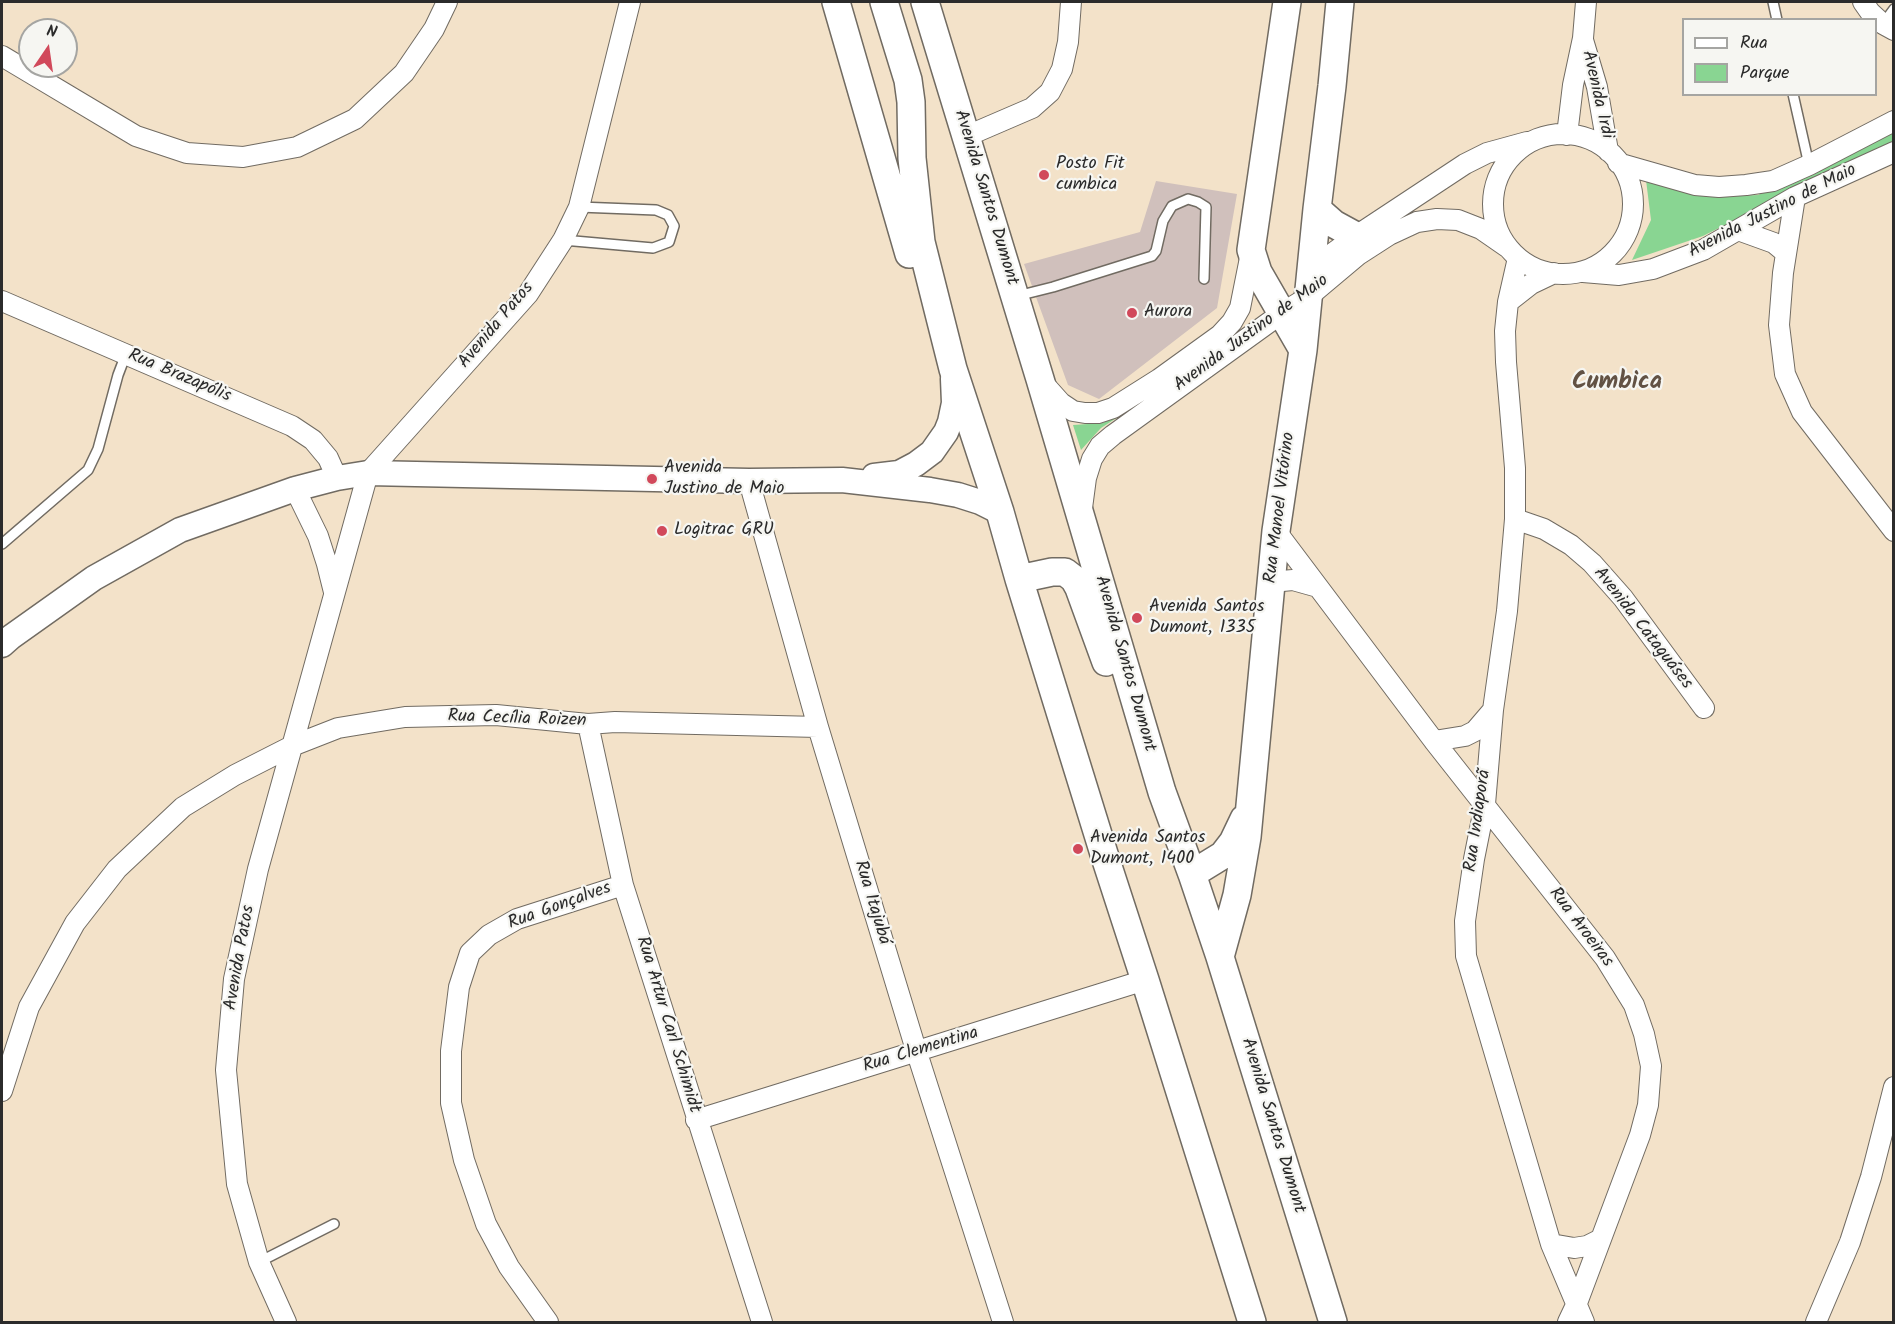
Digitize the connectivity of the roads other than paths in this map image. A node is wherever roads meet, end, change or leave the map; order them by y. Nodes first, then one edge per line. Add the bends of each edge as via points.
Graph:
1 (447, 2) edge
2 (630, 2) edge
3 (836, 2) edge
4 (884, 2) edge
5 (925, 2) edge
6 (1071, 2) edge
7 (1287, 2) edge
8 (1340, 2) edge
9 (1586, 2) edge
10 (1773, 2) edge
11 (1863, 2) edge
12 (1777, 18) edge
13 (1890, 21) edge
14 (1583, 38) junction
15 (2, 56) edge
16 (1793, 96) edge
17 (1893, 121) edge
18 (1567, 135) junction
19 (967, 136) junction
20 (1536, 140) junction
21 (1893, 152) edge
22 (1613, 157) junction
23 (1809, 165) junction
24 (1795, 197) junction
25 (579, 207) junction
26 (1317, 209) junction
27 (1738, 230) junction
28 (1356, 236) junction
29 (563, 240) junction
30 (1251, 250) junction
31 (1513, 252) junction
32 (1786, 253) junction
33 (1311, 269) junction
34 (1581, 272) junction
35 (1554, 273) junction
36 (1204, 279) dead end
37 (1015, 296) junction
38 (1308, 297) junction
39 (935, 300) junction
40 (2, 301) edge
41 (1508, 302) junction
42 (1282, 313) junction
43 (1303, 350) junction
44 (126, 354) junction
45 (953, 369) junction
46 (1040, 379) junction
47 (368, 473) junction
48 (337, 478) junction
49 (842, 480) junction
50 (749, 481) junction
51 (295, 489) junction
52 (1000, 512) junction
53 (1081, 515) junction
54 (1515, 519) junction
55 (1276, 531) junction
56 (1893, 531) edge
57 (2, 544) edge
58 (1019, 579) junction
59 (1271, 582) junction
60 (1318, 587) junction
61 (334, 594) junction
62 (2, 645) edge
63 (1704, 708) dead end
64 (1492, 710) junction
65 (588, 724) junction
66 (818, 727) junction
67 (1434, 741) junction
68 (292, 746) junction
69 (1162, 792) junction
70 (1485, 804) junction
71 (1248, 810) junction
72 (1192, 874) junction
73 (622, 885) junction
74 (1220, 957) junction
75 (1145, 980) junction
76 (917, 1053) junction
77 (1893, 1087) edge
78 (2, 1091) edge
79 (696, 1120) junction
80 (334, 1224) dead end
81 (1601, 1239) junction
82 (1551, 1244) junction
83 (259, 1262) junction
84 (1577, 1303) junction
85 (286, 1323) edge
86 (548, 1323) edge
87 (762, 1323) edge
88 (1003, 1323) edge
89 (1252, 1323) edge
90 (1333, 1323) edge
91 (1568, 1323) edge
92 (1584, 1323) edge
93 (1816, 1323) edge

1 - 15 street via 404,73 355,119 297,147 243,157 187,153 136,136
2 - 25 street, Avenida Patos
3 - 39 main road via 914,271
4 - 39 main road via 908,80 916,204
5 - 19 main road, Avenida Santos Dumont
6 - 19 street via 1062,69 1050,92 1032,108
7 - 30 main road
8 - 26 main road, Rua Manoel Vitórino
9 - 14 street, Avenida Irdi
10 - 12 lane
11 - 13 street via 1870,12
14 - 18 street, Avenida Irdi
14 - 22 street, Avenida Irdi
16 - 23 lane
17 - 23 street, Avenida Justino de Maio
18 - 20 street
18 - 22 street via 1583,137
19 - 37 main road, Avenida Santos Dumont
20 - 28 street, Avenida Justino de Maio via 1487,153 1465,164
20 - 31 street via 1520,148 1508,161 1497,181 1493,200 1495,223
21 - 24 street, Avenida Justino de Maio
22 - 23 street, Avenida Justino de Maio via 1695,185 1719,187 1773,180
22 - 34 street via 1624,170 1632,190 1632,217 1624,239 1610,256
24 - 27 street, Avenida Justino de Maio
24 - 32 street
25 - 29 street, Avenida Patos
25 - 29 lane via 656,210 668,214 674,226 669,242 653,248
26 - 28 main road
26 - 33 main road, Rua Manoel Vitórino
27 - 32 street via 1774,243
27 - 34 street, Avenida Justino de Maio via 1703,250 1653,269 1619,275
28 - 33 street, Avenida Justino de Maio
29 - 47 street, Avenida Patos via 528,294
30 - 42 main road via 1258,273
30 - 46 street via 1239,308 1232,322 1220,335 1113,408 1092,413 1073,411 1061,404
31 - 35 street via 1539,270
31 - 38 street, Avenida Justino de Maio via 1481,229 1458,220 1417,222 1358,255
31 - 41 street, Rua Indiaporã
32 - 56 street via 1779,325 1785,374 1802,412
33 - 38 main road, Rua Manoel Vitórino
34 - 35 street
35 - 41 street
36 - 37 lane via 1206,207 1188,199 1172,206 1152,256
37 - 46 main road, Avenida Santos Dumont
38 - 42 street, Avenida Justino de Maio
38 - 43 main road, Rua Manoel Vitórino
39 - 45 main road
40 - 44 street, Rua Brazapólis
41 - 54 street, Rua Indiaporã via 1506,362
42 - 43 main road
42 - 53 street, Avenida Justino de Maio via 1100,446 1086,478
43 - 55 main road, Rua Manoel Vitórino
44 - 48 street, Rua Brazapólis via 292,426 313,440 328,458
44 - 57 lane via 88,470
45 - 49 street via 950,422 932,452 899,472
45 - 52 main road
46 - 53 main road, Avenida Santos Dumont
47 - 48 street
47 - 50 street
47 - 61 street, Avenida Patos
48 - 51 street
49 - 50 street
49 - 52 street via 958,495
50 - 66 street, Rua Itajubá
51 - 61 street, Avenida Patos via 318,536
51 - 62 street via 180,530 94,578
52 - 58 main road
53 - 69 main road, Avenida Santos Dumont
54 - 63 street, Avenida Cataguáses via 1544,529 1592,564 1623,598
54 - 64 street, Rua Indiaporã
55 - 59 main road, Rua Manoel Vitórino
55 - 60 street, Rua Aroeiras
58 - 69 main road via 1065,572 1074,579 1124,717
58 - 75 main road
59 - 60 street via 1293,580
59 - 71 main road, Rua Manoel Vitórino
60 - 67 street, Rua Aroeiras
61 - 68 street, Avenida Patos
64 - 67 street via 1475,731
64 - 70 street, Rua Indiaporã
65 - 66 street, Rua Cecília Roizen
65 - 68 street, Rua Cecília Roizen via 496,715 405,717 338,728
65 - 73 street, Rua Artur Carl Schimidt
66 - 76 street, Rua Itajubá
67 - 70 street, Rua Aroeiras
68 - 78 street, Rua Cecília Roizen via 234,775 183,807 117,869 75,923 29,1007
68 - 83 street, Avenida Patos via 258,869 234,979 226,1070 237,1184
69 - 72 main road, Avenida Santos Dumont
70 - 81 street, Rua Aroeiras via 1605,958 1634,1005 1644,1034 1651,1066 1648,1105
70 - 82 street, Rua Indiaporã via 1465,921 1466,956
71 - 72 main road, Rua Manoel Vitórino via 1223,855
71 - 74 main road, Rua Manoel Vitórino via 1244,863
72 - 74 main road, Avenida Santos Dumont
73 - 79 street, Rua Artur Carl Schimidt
73 - 86 street, Rua Gonçalves via 517,919 489,935 470,954 459,987 451,1051 451,1103 464,1160 486,1224 509,1267
74 - 90 main road, Avenida Santos Dumont
75 - 76 street, Rua Clementina
75 - 89 main road
76 - 79 street, Rua Clementina
76 - 88 street, Rua Itajubá
77 - 93 street via 1850,1242
79 - 87 street, Rua Artur Carl Schimidt
80 - 83 lane
81 - 82 street via 1574,1248
81 - 84 street, Rua Aroeiras
82 - 84 street, Rua Indiaporã
83 - 85 street, Avenida Patos
84 - 91 street, Rua Aroeiras
84 - 92 street, Rua Indiaporã

